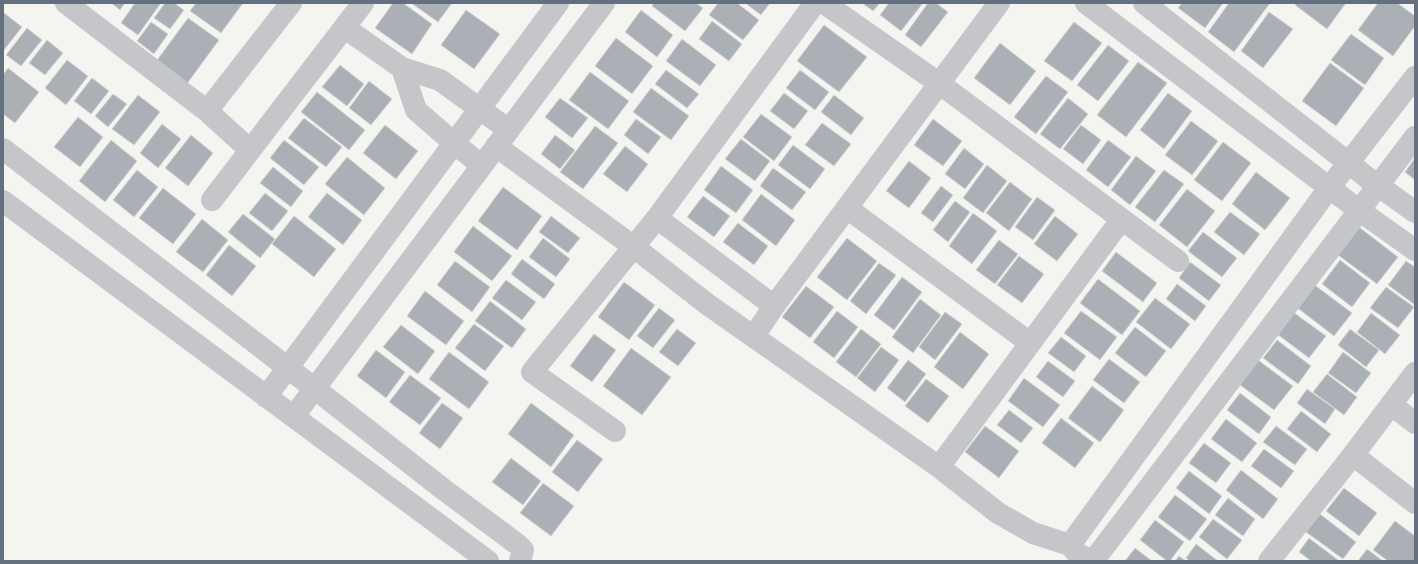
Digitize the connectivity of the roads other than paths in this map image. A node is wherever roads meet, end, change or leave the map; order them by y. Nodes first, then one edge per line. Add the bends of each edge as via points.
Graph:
1 (66, 3) edge
2 (291, 3) edge
3 (363, 3) edge
4 (558, 3) edge
5 (604, 3) edge
6 (815, 3) edge
7 (824, 3) edge
8 (999, 3) edge
9 (1086, 3) edge
10 (1144, 3) edge
11 (345, 28) junction
12 (402, 68) junction
13 (1415, 77) edge
14 (940, 84) junction
15 (480, 109) junction
16 (207, 111) junction
17 (1415, 137) edge
18 (503, 138) junction
19 (454, 144) junction
20 (3, 149) edge
21 (250, 150) junction
22 (481, 164) junction
23 (1351, 185) junction
24 (212, 200) dead end
25 (3, 201) edge
26 (847, 208) junction
27 (1415, 212) edge
28 (657, 218) junction
29 (1121, 220) junction
30 (634, 247) junction
31 (1415, 250) edge
32 (1178, 261) dead end
33 (774, 306) junction
34 (754, 336) junction
35 (1030, 343) junction
36 (288, 369) junction
37 (1415, 373) edge
38 (314, 388) junction
39 (266, 397) junction
40 (1392, 405) junction
41 (294, 416) junction
42 (1415, 423) edge
43 (614, 431) dead end
44 (1353, 455) junction
45 (939, 467) junction
46 (1415, 503) edge
47 (1070, 545) junction
48 (488, 561) edge
49 (520, 561) edge
50 (1269, 561) edge

1 - 16 street
2 - 16 street
3 - 11 street
4 - 15 street
5 - 18 street
6 - 28 street
7 - 14 street
8 - 14 street
9 - 23 street
10 - 23 street
11 - 12 street
11 - 21 street
12 - 15 street via 440,80
12 - 19 street via 416,110
13 - 23 street
14 - 26 street
14 - 29 street
15 - 18 street
15 - 19 street
16 - 21 street
17 - 23 street
18 - 22 street
18 - 30 street
19 - 22 street
19 - 36 street
20 - 36 street
21 - 24 street
22 - 38 street
23 - 27 street
23 - 31 street
23 - 47 street
23 - 47 street via 1094,560 1086,559
25 - 39 street
26 - 33 street
26 - 35 street
28 - 30 street
28 - 33 street
29 - 32 street
29 - 35 street
30 - 34 street via 707,304
30 - 43 street via 532,372
33 - 34 street
34 - 45 street
35 - 45 street
36 - 38 street
36 - 39 street
37 - 40 street
38 - 41 street
38 - 49 street via 443,490 517,544 522,550
39 - 41 street
40 - 42 street
40 - 44 street
41 - 48 street
44 - 46 street
44 - 50 street
45 - 47 street via 998,513 1033,533

